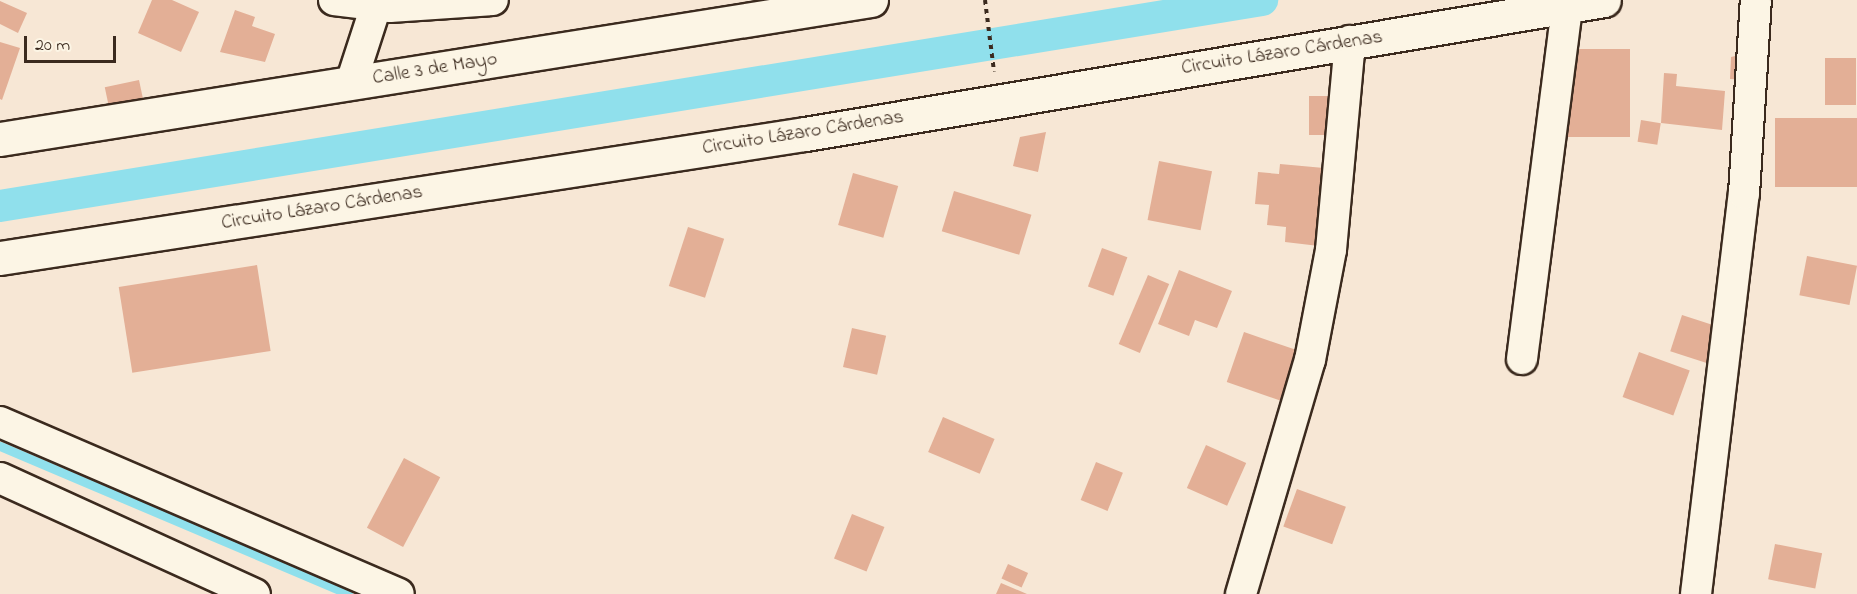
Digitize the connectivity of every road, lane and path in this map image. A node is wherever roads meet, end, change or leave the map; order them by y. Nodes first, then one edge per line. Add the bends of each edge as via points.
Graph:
1 (334, 0) edge
2 (493, 0) edge
3 (871, 0) edge
4 (986, 0) edge
5 (1604, 0) edge
6 (1756, 0) edge
7 (376, 3) edge
8 (1567, 6) junction
9 (1350, 42) junction
10 (994, 69) dead end
11 (351, 83) junction
12 (0, 139) edge
13 (0, 258) edge
14 (1522, 359) dead end
15 (0, 422) edge
16 (0, 478) edge
17 (255, 594) edge
18 (399, 594) edge
19 (1241, 594) edge
20 (1696, 594) edge

1 - 7 street
2 - 7 street
3 - 11 street, Calle 3 de Mayo
4 - 10 path
5 - 8 street, Circuito Lázaro Cárdenas
6 - 20 street via 1744,194
7 - 11 street
8 - 9 street, Circuito Lázaro Cárdenas
8 - 14 street
9 - 13 street, Circuito Lázaro Cárdenas via 805,134
9 - 19 street via 1331,250 1310,360
11 - 12 street, Calle 3 de Mayo
15 - 18 street
16 - 17 street

